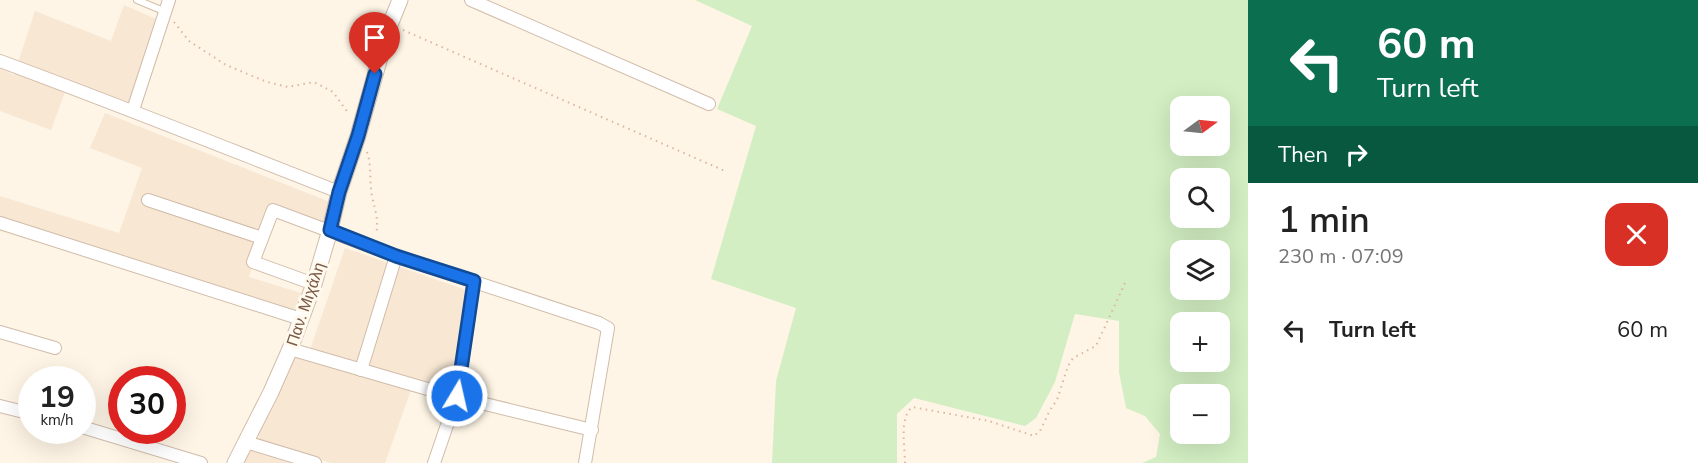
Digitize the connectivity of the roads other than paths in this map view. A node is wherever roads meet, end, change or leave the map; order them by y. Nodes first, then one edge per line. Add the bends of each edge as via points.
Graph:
1 (137, 0) edge
2 (400, 0) edge
3 (471, 0) edge
4 (168, 6) edge
5 (0, 61) edge
6 (709, 104) dead end
7 (133, 110) junction
8 (339, 192) junction
9 (148, 200) dead end
10 (0, 223) edge
11 (330, 230) junction
12 (262, 238) junction
13 (396, 256) junction
14 (474, 281) junction
15 (314, 284) junction
16 (301, 319) junction
17 (0, 332) edge
18 (55, 348) dead end
19 (290, 349) junction
20 (361, 370) junction
21 (457, 396) junction
22 (0, 406) edge
23 (18, 410) edge
24 (592, 430) junction
25 (96, 431) edge
26 (246, 442) junction
27 (201, 463) edge
28 (235, 463) edge
29 (315, 463) edge
30 (434, 463) edge
31 (585, 463) edge

1 - 4 lane
2 - 8 street, Παν. Μιχάλη via 389,24
3 - 6 street
4 - 7 street
5 - 7 street
7 - 8 street
8 - 11 street, Παν. Μιχάλη
9 - 12 street
10 - 16 street
11 - 12 street via 273,210
11 - 13 street
11 - 15 street, Παν. Μιχάλη
12 - 15 street via 253,262
13 - 14 street
13 - 20 street
14 - 21 street
14 - 24 street via 608,327
15 - 16 street, Παν. Μιχάλη
16 - 19 street, Παν. Μιχάλη
17 - 18 street
19 - 20 street
19 - 26 street, Παν. Μιχάλη
20 - 21 street
21 - 24 street
21 - 30 street
22 - 23 street
24 - 31 street
25 - 27 street
26 - 28 street, Παν. Μιχάλη
26 - 29 street

